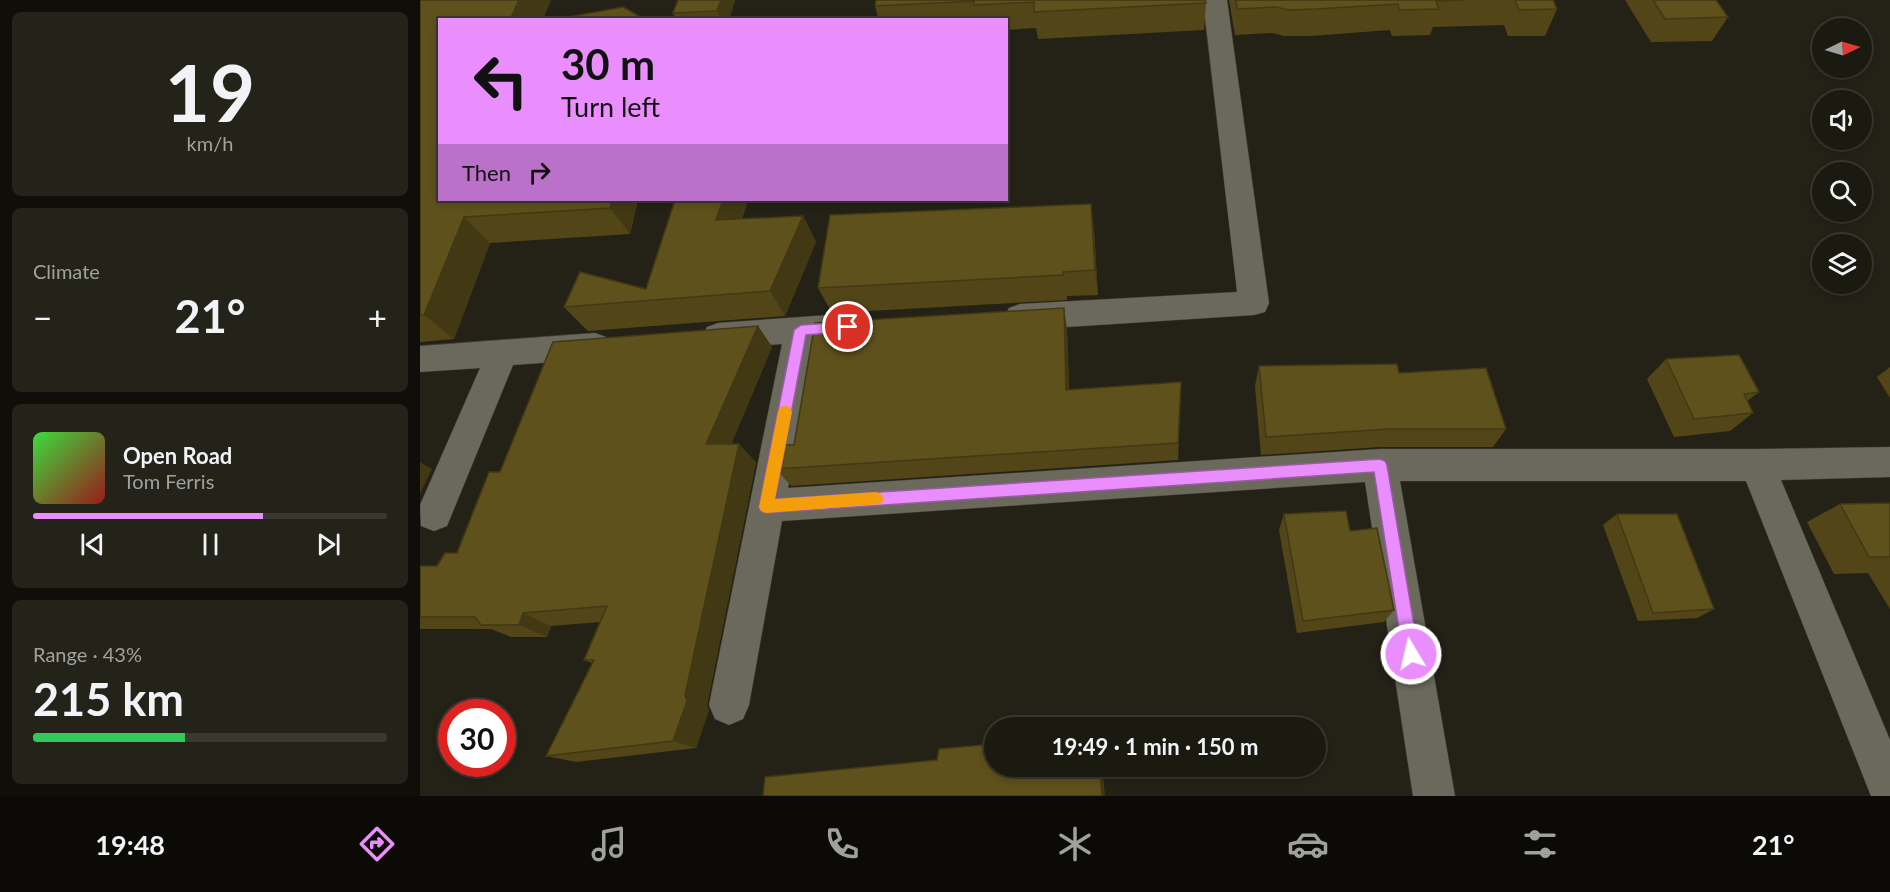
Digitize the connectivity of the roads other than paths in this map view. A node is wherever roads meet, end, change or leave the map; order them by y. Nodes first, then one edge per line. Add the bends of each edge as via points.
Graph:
1 (1215, 0) edge
2 (991, 319) edge
3 (884, 325) edge
4 (801, 330) junction
5 (694, 338) edge
6 (624, 344) edge
7 (502, 353) junction
8 (420, 359) edge
9 (1890, 462) edge
10 (1380, 465) junction
11 (1757, 465) junction
12 (766, 507) junction
13 (434, 514) dead end
14 (729, 705) dead end
15 (1890, 790) edge
16 (1434, 796) edge

1 - 2 street via 1254,303
3 - 4 street
4 - 5 street
4 - 12 street
6 - 7 street
7 - 8 street
7 - 13 street
9 - 11 street
10 - 11 street
10 - 12 street
10 - 16 street
11 - 15 street
12 - 14 street

